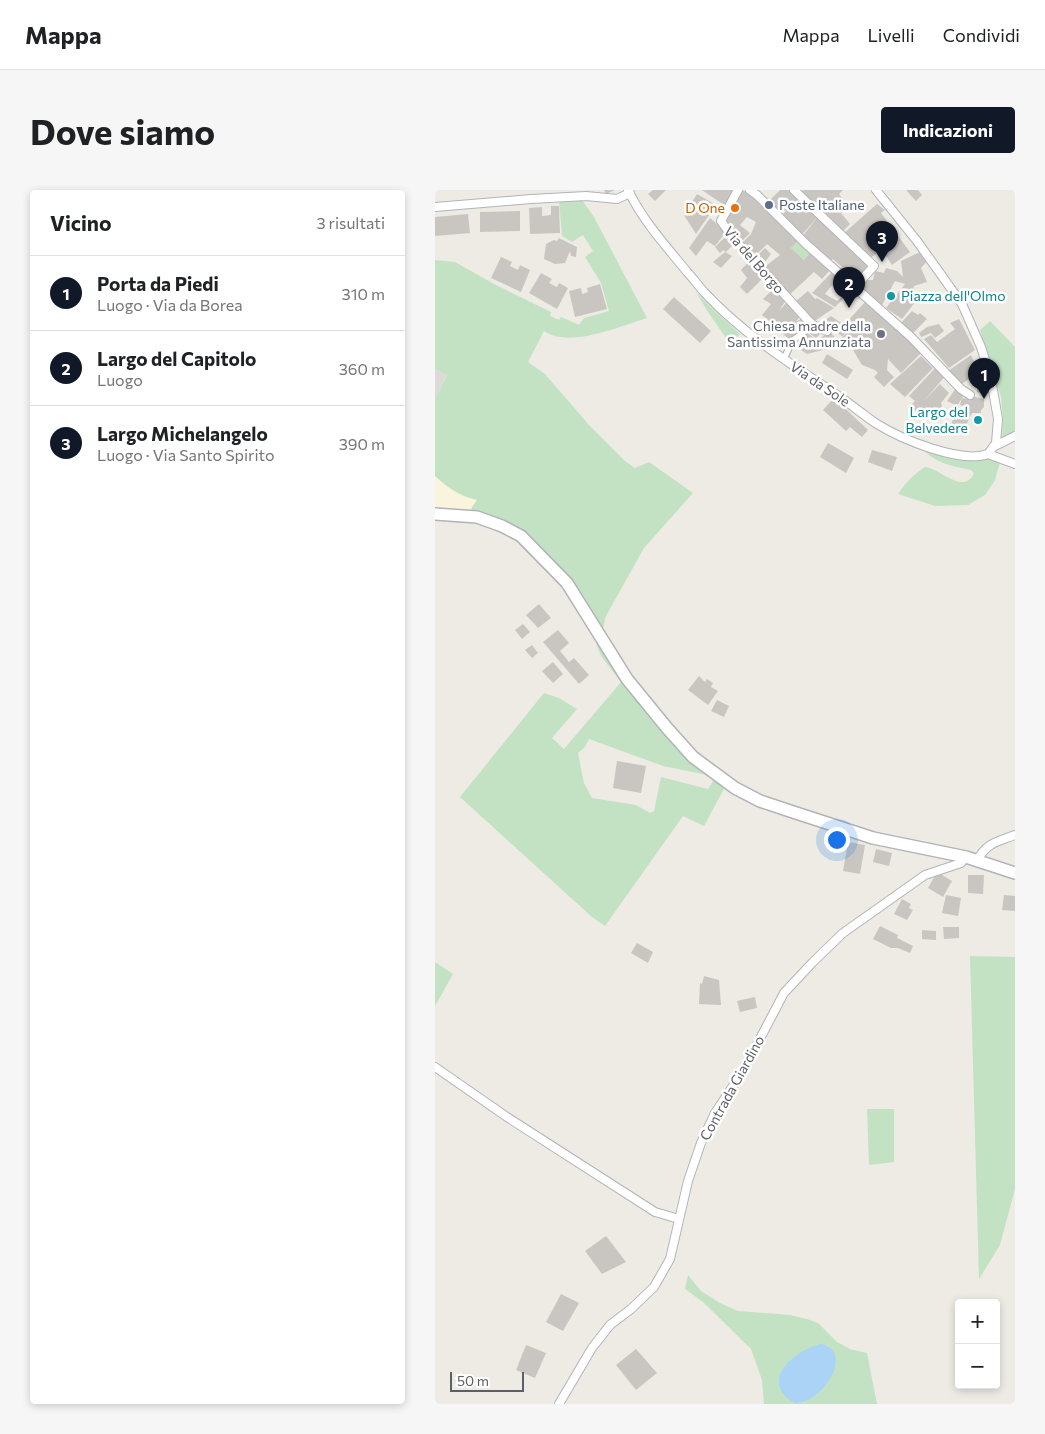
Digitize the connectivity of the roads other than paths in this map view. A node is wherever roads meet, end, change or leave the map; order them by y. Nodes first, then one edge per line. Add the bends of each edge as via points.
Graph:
1 (739, 190) edge
2 (750, 190) edge
3 (794, 190) edge
4 (876, 190) edge
5 (629, 192) edge
6 (435, 206) edge
7 (855, 287) junction
8 (813, 324) junction
9 (827, 331) dead end
10 (784, 359) junction
11 (970, 395) dead end
12 (1015, 436) edge
13 (993, 448) junction
14 (988, 454) junction
15 (1015, 464) edge
16 (435, 514) edge
17 (1015, 835) edge
18 (971, 859) junction
19 (1015, 873) edge
20 (435, 1068) edge
21 (679, 1219) junction
22 (559, 1404) edge

1 - 8 street, Via del Borgo via 721,222 739,246
2 - 7 street
3 - 7 street via 874,266
4 - 13 street via 962,304 991,379 998,425
5 - 6 street via 617,199 585,196
5 - 10 street, Via da Sole via 654,232 705,293
7 - 11 street via 911,336
8 - 9 street
8 - 10 street via 792,341
10 - 14 street, Via da Sole via 885,428 944,453 979,457
12 - 13 street
13 - 14 street
14 - 15 street
16 - 18 main road via 477,517 502,526 526,541 567,583 627,679 667,728 693,757 735,788 789,812 873,838
17 - 18 street via 990,844
18 - 19 main road
18 - 21 street, Contrada Giardino via 925,875 843,933 783,993 701,1143
20 - 21 street via 655,1212
21 - 22 street, Contrada Giardino via 670,1259 654,1288 611,1325 592,1348

